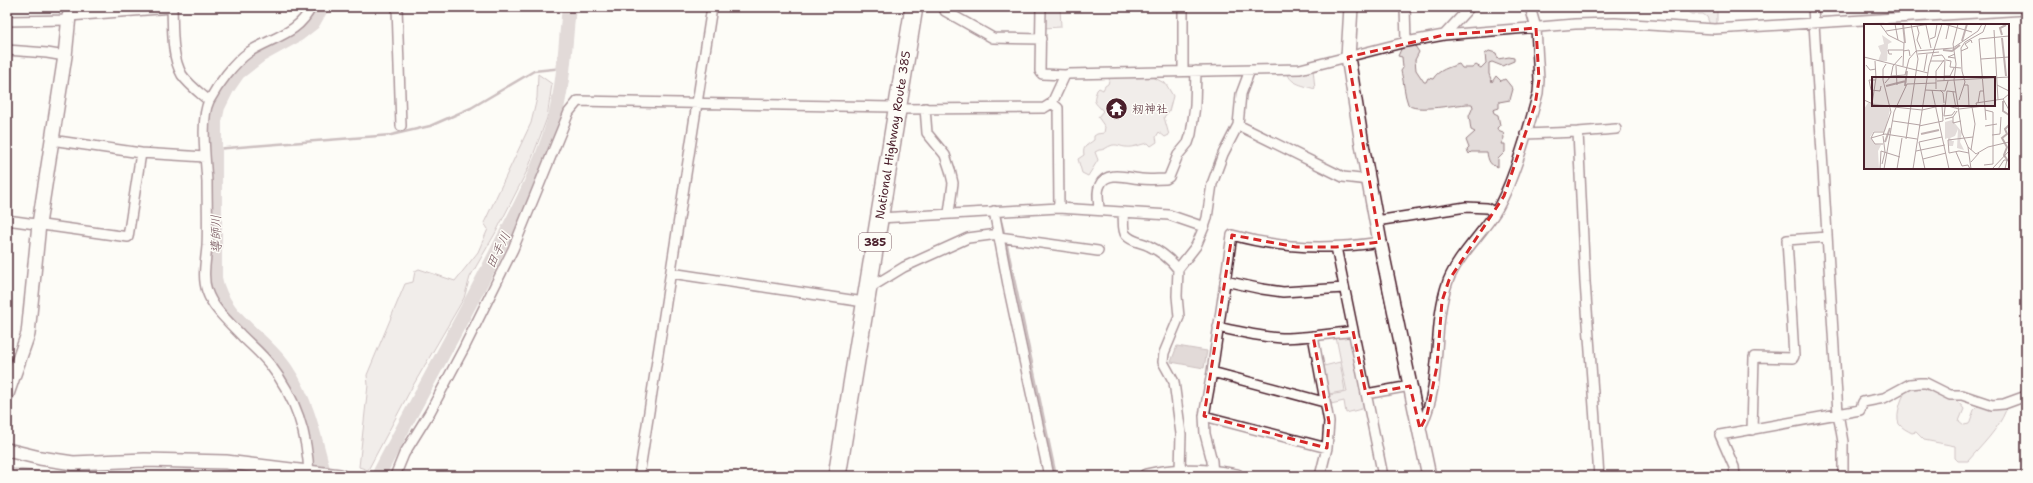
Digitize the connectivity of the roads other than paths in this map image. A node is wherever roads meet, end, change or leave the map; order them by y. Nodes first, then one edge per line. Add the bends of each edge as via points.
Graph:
1 (172, 7) edge
2 (311, 7) edge
3 (397, 7) edge
4 (712, 7) edge
5 (914, 7) edge
6 (944, 7) edge
7 (1041, 7) edge
8 (1183, 7) edge
9 (1351, 7) edge
10 (1405, 7) edge
11 (1470, 7) edge
12 (1530, 7) edge
13 (1813, 7) edge
14 (2026, 10) edge
15 (68, 14) edge
16 (7, 21) edge
17 (1814, 23) junction
18 (1536, 28) junction
19 (1444, 35) junction
20 (1040, 39) junction
21 (1406, 42) junction
22 (7, 50) edge
23 (65, 56) junction
24 (1348, 57) junction
25 (1250, 70) junction
26 (1183, 71) junction
27 (1196, 71) junction
28 (1065, 75) junction
29 (209, 101) junction
30 (697, 103) junction
31 (1052, 103) junction
32 (926, 108) junction
33 (897, 109) junction
34 (1238, 125) junction
35 (402, 126) dead end
36 (1616, 129) dead end
37 (1578, 132) junction
38 (1525, 134) junction
39 (51, 140) junction
40 (141, 153) junction
41 (205, 157) junction
42 (1369, 180) junction
43 (1059, 208) junction
44 (1099, 210) junction
45 (994, 211) junction
46 (949, 213) junction
47 (1495, 213) junction
48 (1123, 214) junction
49 (879, 218) junction
50 (7, 220) edge
51 (1376, 221) junction
52 (40, 224) junction
53 (1204, 227) junction
54 (998, 236) junction
55 (1827, 237) junction
56 (1380, 242) junction
57 (1336, 247) junction
58 (1098, 251) dead end
59 (1178, 269) junction
60 (671, 273) junction
61 (1225, 281) junction
62 (1344, 288) junction
63 (866, 296) junction
64 (1218, 327) junction
65 (1353, 331) junction
66 (1313, 336) junction
67 (1212, 372) junction
68 (10, 377) edge
69 (1410, 386) junction
70 (7, 394) edge
71 (1366, 394) junction
72 (2026, 396) edge
73 (1324, 402) junction
74 (1838, 413) junction
75 (1204, 416) junction
76 (1420, 429) junction
77 (1752, 430) junction
78 (1327, 448) junction
79 (7, 450) edge
80 (1180, 470) junction
81 (309, 474) edge
82 (1213, 474) edge
83 (340, 476) edge
84 (395, 476) edge
85 (639, 476) edge
86 (837, 476) edge
87 (1049, 476) edge
88 (1148, 476) edge
89 (1237, 476) edge
90 (1320, 476) edge
91 (1383, 476) edge
92 (1430, 476) edge
93 (1599, 476) edge
94 (1735, 476) edge
95 (1844, 476) edge

1 - 15 street
1 - 29 street via 178,65 188,82
2 - 29 street via 307,16 294,29 249,52 225,77
3 - 35 street
4 - 30 street
5 - 33 highway, National Highway Route 385 / 385
6 - 20 street via 945,11 993,38
7 - 20 street
8 - 26 street
9 - 24 street
10 - 21 street
11 - 19 street
12 - 18 street
13 - 17 street
14 - 17 street
15 - 16 street
15 - 23 street
17 - 18 street via 1715,29 1615,23
17 - 55 street
18 - 19 street
18 - 38 street via 1538,93
19 - 21 street
20 - 28 street via 1042,74
21 - 24 street
22 - 23 street
23 - 39 street
24 - 25 street via 1300,69
24 - 42 street
25 - 27 street
25 - 34 street via 1241,94
26 - 27 street
26 - 28 street
27 - 44 street via 1191,134 1188,143 1178,155 1169,177 1142,179 1121,175 1105,178 1100,183 1098,191
28 - 31 street
29 - 41 street via 205,122
30 - 33 street
30 - 60 street
30 - 84 street via 578,101 569,112 513,249 430,412 404,454
31 - 32 street via 1044,108
31 - 43 street via 1058,108
32 - 33 street
32 - 46 street via 927,133 945,155 953,183
33 - 49 highway, National Highway Route 385 / 385
34 - 42 street via 1343,178
34 - 53 street via 1223,154 1212,184
36 - 37 street
37 - 38 street
37 - 93 street via 1585,282
38 - 47 street via 1504,196
39 - 40 street
39 - 52 street
40 - 41 street
40 - 52 street via 128,237
41 - 81 street via 206,290 214,305 271,366 289,395 304,431
42 - 51 street
43 - 44 street
43 - 45 street
44 - 48 street
45 - 46 street
45 - 54 street
46 - 49 street
47 - 51 street via 1487,208 1466,207
47 - 76 street via 1449,280 1442,301 1437,366 1427,415
48 - 53 street via 1169,216
48 - 59 street via 1126,235 1158,251
49 - 63 highway, National Highway Route 385 / 385
50 - 52 street
51 - 56 street
52 - 68 street via 28,334
53 - 59 street via 1196,246
54 - 58 street
54 - 63 street via 968,238 904,267
54 - 87 street
55 - 74 street
55 - 77 street via 1787,240 1794,356 1754,357
56 - 57 street
56 - 69 street
57 - 61 street via 1268,244 1232,235
57 - 62 street
59 - 80 street via 1176,296 1179,317 1164,353 1163,362 1174,382 1181,434
60 - 63 street
60 - 85 street
61 - 62 street via 1283,292
61 - 64 street
62 - 65 street
63 - 86 highway, National Highway Route 385 / 385
64 - 66 street via 1282,338
64 - 67 street
65 - 66 street
65 - 71 street
66 - 73 street
67 - 73 street
67 - 75 street
68 - 70 street
69 - 71 street
69 - 76 street
71 - 91 street
72 - 74 street via 2004,404 1992,405 1962,395 1950,395 1926,383 1920,383 1910,384 1884,398 1863,402 1860,410
73 - 78 street via 1329,422
74 - 77 street
74 - 95 street
75 - 78 street
75 - 82 street
76 - 92 street
77 - 94 street via 1720,435 1734,467
78 - 90 street
79 - 81 street via 73,463 145,460 226,462
80 - 82 street
80 - 88 street
81 - 83 street
82 - 89 street

